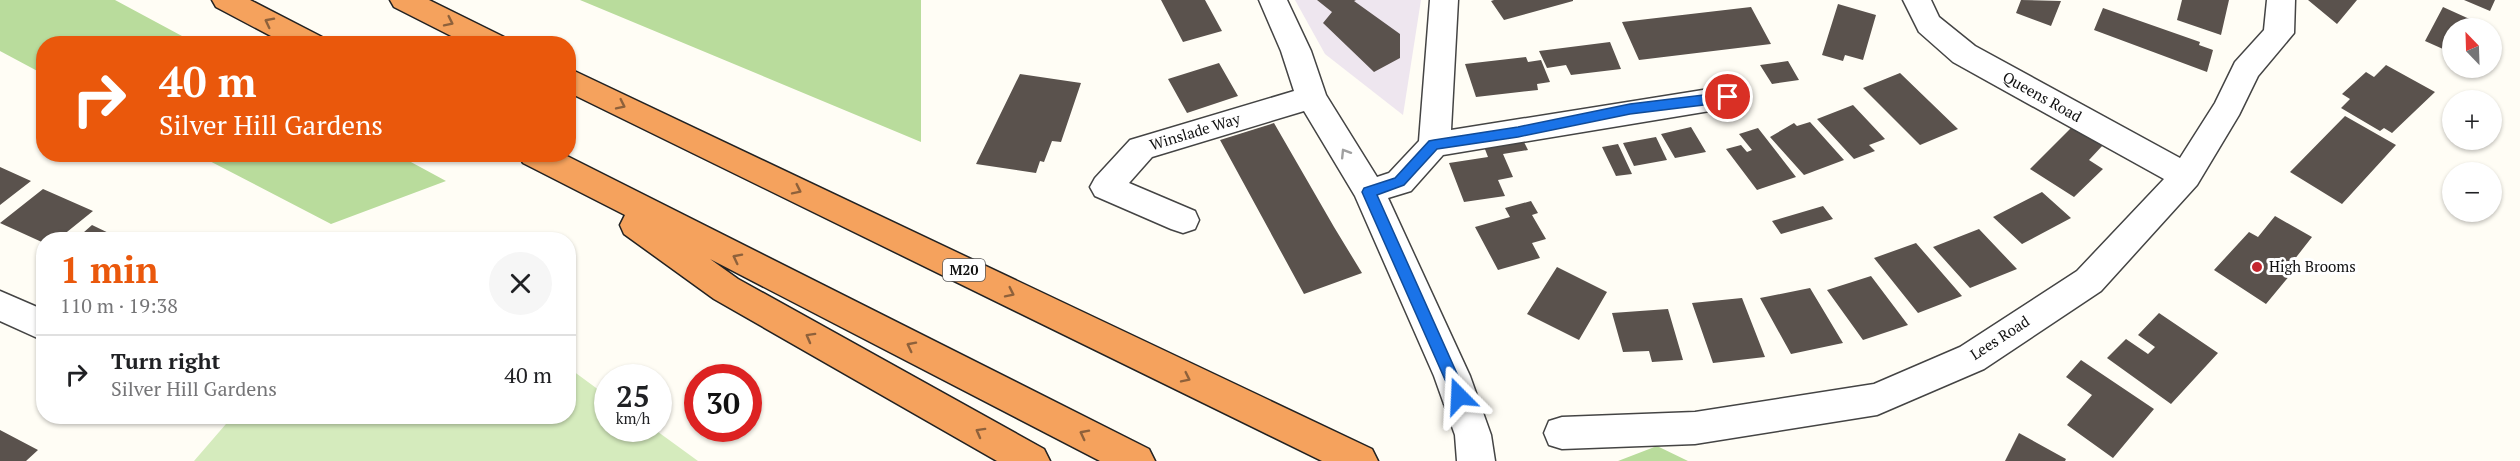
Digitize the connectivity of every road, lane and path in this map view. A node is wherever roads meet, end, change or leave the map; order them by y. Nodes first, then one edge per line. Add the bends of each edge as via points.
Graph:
1 (226, 0) edge
2 (404, 0) edge
3 (1273, 0) edge
4 (1444, 0) edge
5 (1917, 0) edge
6 (2281, 0) edge
7 (296, 36) edge
8 (478, 36) edge
9 (576, 84) edge
10 (1311, 97) junction
11 (1728, 97) dead end
12 (1434, 145) junction
13 (546, 162) edge
14 (548, 162) edge
15 (2186, 176) junction
16 (1369, 192) junction
17 (1183, 220) dead end
18 (0, 305) edge
19 (36, 323) edge
20 (1563, 433) dead end
21 (1475, 448) edge
22 (1031, 461) edge
23 (1137, 461) edge
24 (1359, 461) edge

7 -> 1 highway
2 -> 8 highway
3 - 10 street
4 - 12 street
5 - 15 street, Queens Road via 1919,10 1939,36 1964,54
6 - 15 street, Lees Road via 2279,33 2246,70
9 -> 24 highway, M20
16 -> 10 street
10 - 17 street, Winslade Way via 1141,148 1106,187
11 - 12 street via 1630,109
12 - 16 street via 1400,182
22 -> 13 highway via 726,289
23 -> 14 highway
15 - 20 street, Lees Road via 2089,281 1972,358 1877,399 1695,428
16 - 21 street via 1452,376
18 - 19 street

